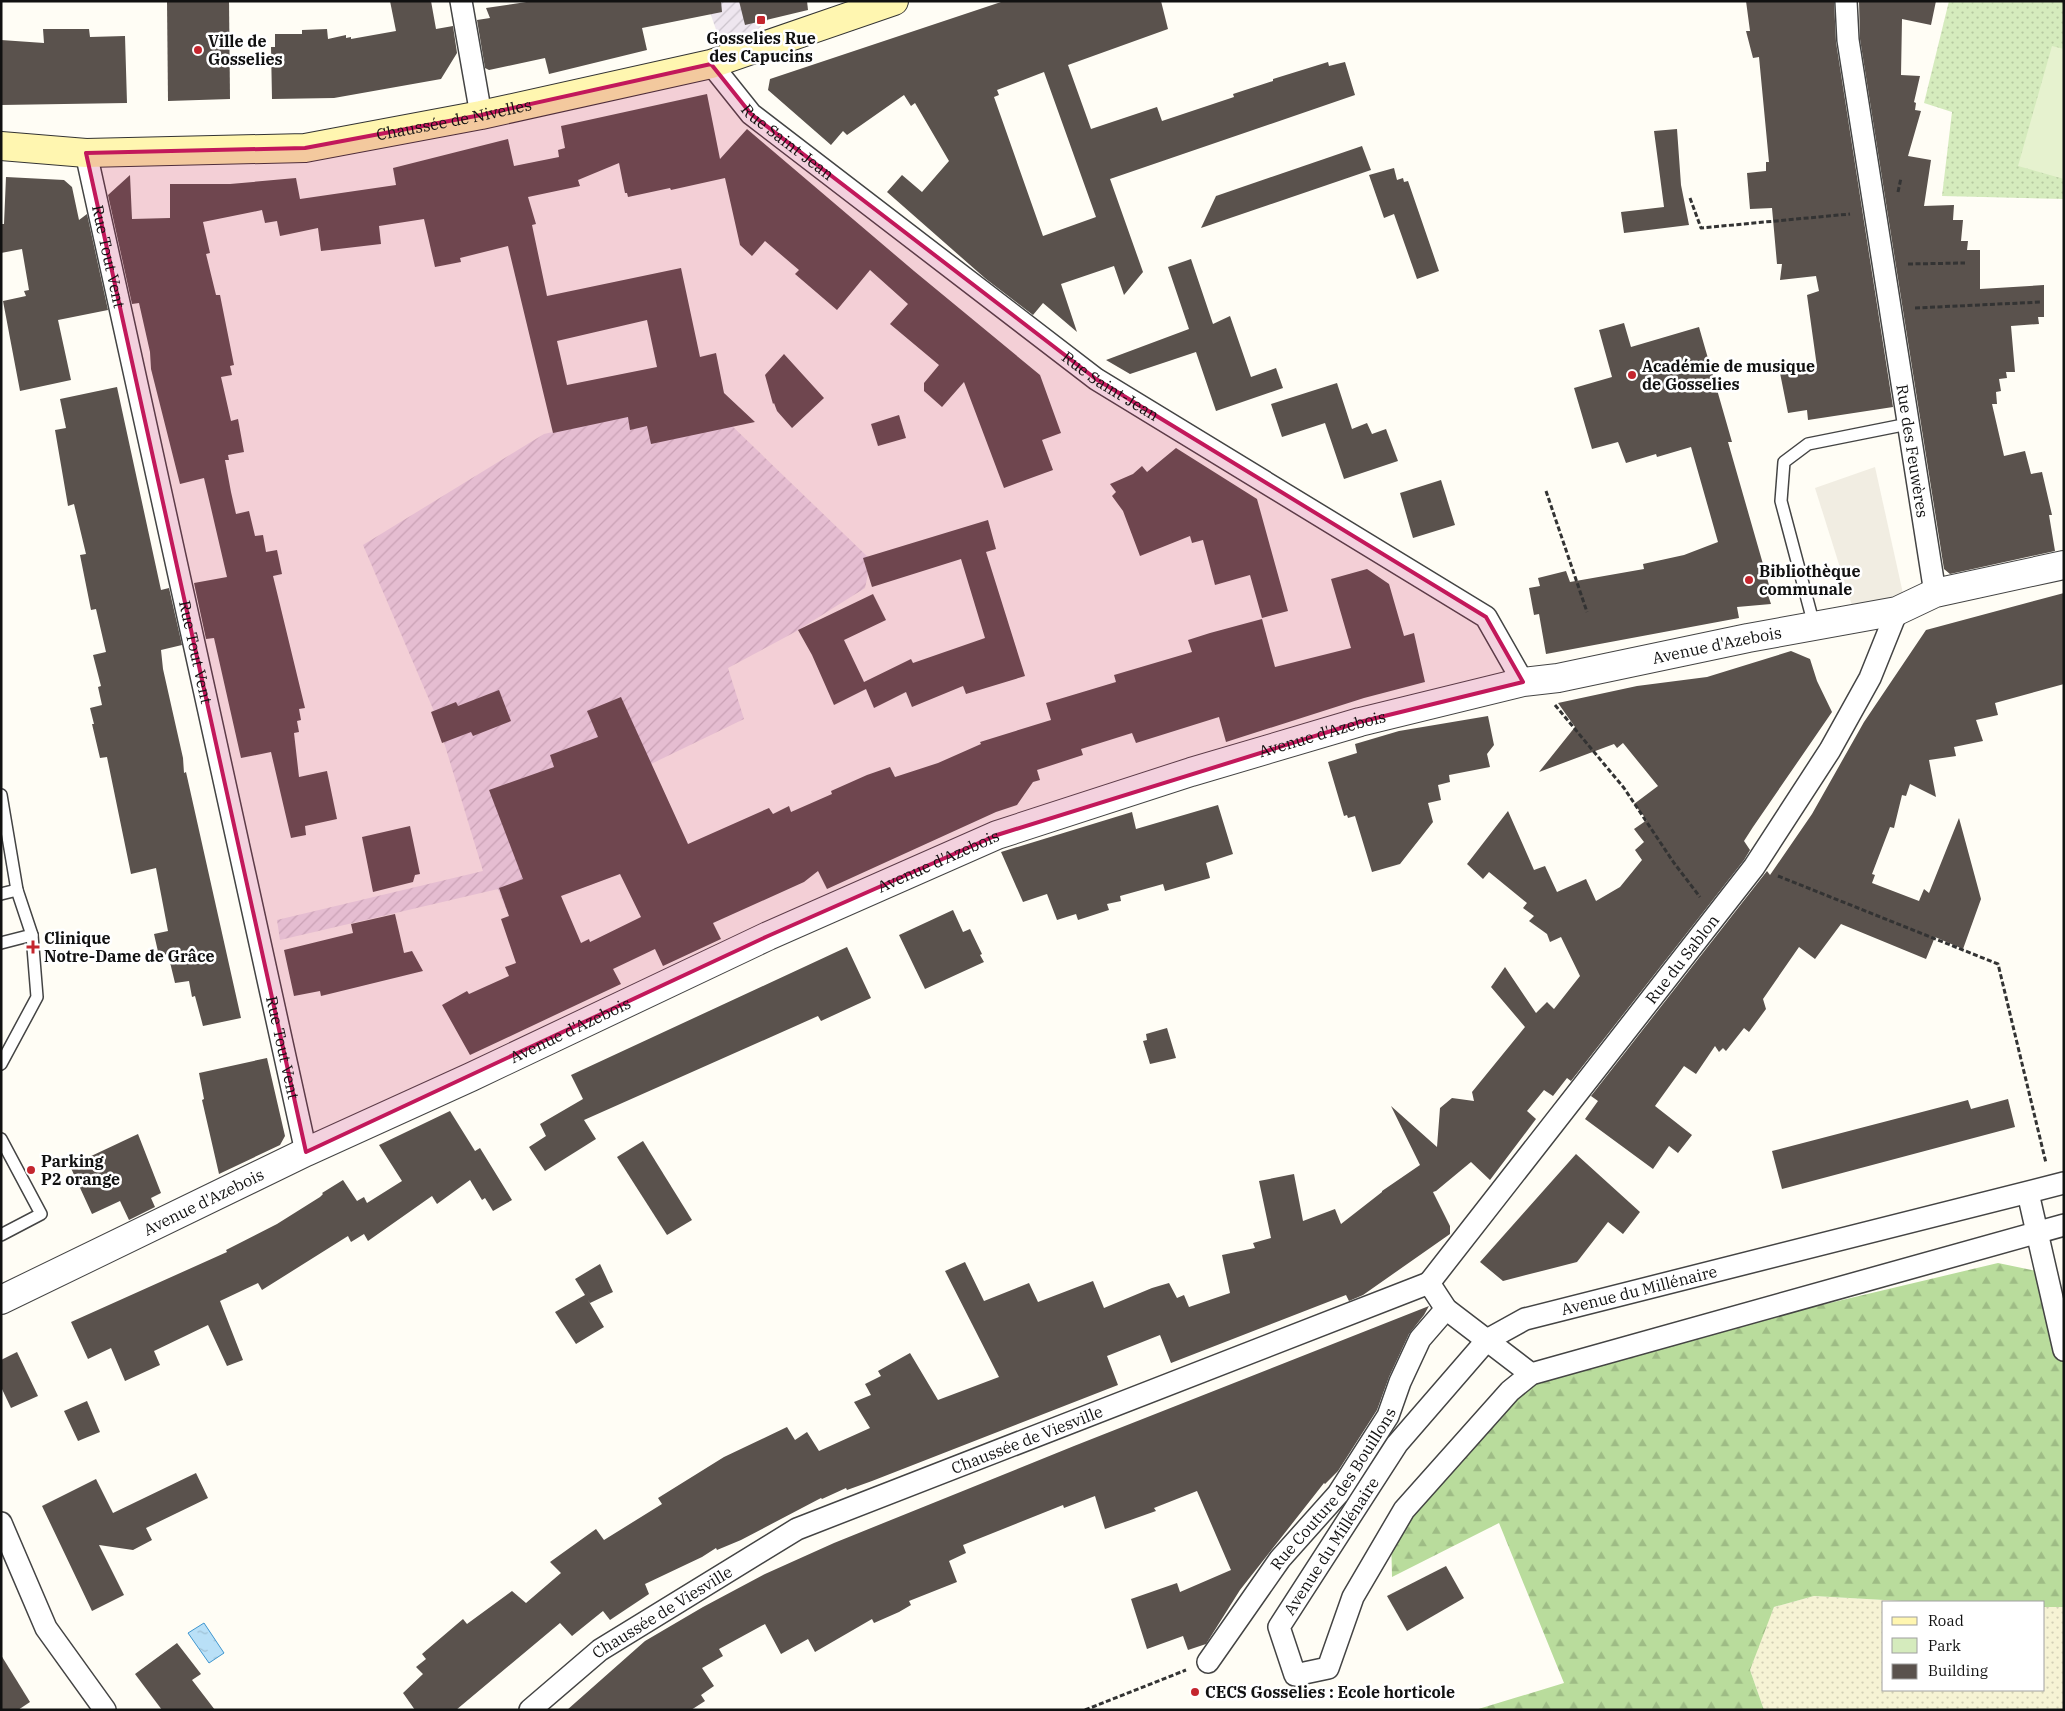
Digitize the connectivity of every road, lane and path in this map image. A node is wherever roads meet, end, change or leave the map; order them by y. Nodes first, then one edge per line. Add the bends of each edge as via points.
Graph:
1 (461, 1) edge
2 (894, 1) edge
3 (1846, 1) edge
4 (711, 64) junction
5 (481, 115) junction
6 (1, 146) edge
7 (86, 153) junction
8 (1690, 198) dead end
9 (1875, 212) junction
10 (1965, 263) dead end
11 (1883, 264) junction
12 (2042, 302) dead end
13 (1890, 309) junction
14 (1908, 424) junction
15 (1546, 491) dead end
16 (2064, 565) edge
17 (1935, 593) junction
18 (1897, 611) junction
19 (1587, 612) dead end
20 (1814, 625) junction
21 (1529, 682) junction
22 (1, 795) edge
23 (1754, 867) junction
24 (17, 890) junction
25 (1, 894) edge
26 (1713, 919) junction
27 (32, 935) junction
28 (1, 943) edge
29 (1, 1064) edge
30 (1, 1139) edge
31 (306, 1152) junction
32 (2058, 1184) edge
33 (2028, 1192) junction
34 (2064, 1225) edge
35 (2037, 1232) junction
36 (1, 1235) edge
37 (1429, 1283) junction
38 (1, 1300) edge
39 (1446, 1309) junction
40 (1487, 1340) junction
41 (2064, 1350) edge
42 (1530, 1374) junction
43 (1, 1523) edge
44 (1208, 1662) joint
45 (105, 1710) edge
46 (530, 1710) edge
47 (1084, 1710) edge

1 - 5 street
2 - 4 main road, Chaussée de Nivelles
3 - 9 street, Rue des Feuwères via 1848,40
4 - 5 main road, Chaussée de Nivelles
4 - 21 street, Rue Saint-Jean via 751,114 1096,379 1486,616
5 - 7 main road, Chaussée de Nivelles via 306,148
6 - 7 main road, Chaussée de Nivelles
7 - 31 street, Rue Tout Vent
8 - 9 path via 1701,228
9 - 11 street, Rue des Feuwères
10 - 11 path
11 - 13 street, Rue des Feuwères
12 - 13 path
13 - 14 street, Rue des Feuwères
14 - 17 street, Rue des Feuwères
14 - 20 lane via 1808,444 1784,462 1780,501
15 - 19 path
16 - 17 street, Avenue d'Azebois
17 - 18 street, Avenue d'Azebois
18 - 20 street, Avenue d'Azebois
18 - 23 street, Rue du Sablon via 1870,678 1839,735
20 - 21 street, Avenue d'Azebois
21 - 26 path via 1624,788 1674,864 1704,901
21 - 31 street, Avenue d'Azebois via 1360,722 1190,772 997,835 768,936
22 - 24 lane
23 - 26 street, Rue du Sablon
23 - 32 path via 1998,964
24 - 25 lane
24 - 27 lane
26 - 37 street, Rue du Sablon
27 - 28 lane
27 - 29 lane via 37,997
30 - 36 lane via 41,1214
31 - 38 street, Avenue d'Azebois
32 - 33 street, Avenue du Millénaire
33 - 35 street
33 - 40 street, Avenue du Millénaire via 1525,1319
34 - 35 street, Avenue du Millénaire
35 - 41 street
35 - 42 street, Avenue du Millénaire
37 - 39 street
37 - 46 street, Chaussée de Viesville via 797,1529 600,1650
39 - 40 street
39 - 44 street, Rue Couture des Bouillons via 1420,1339 1388,1416 1338,1494 1280,1560
40 - 42 street
40 - 42 street, Avenue du Millénaire via 1397,1444 1279,1627 1295,1675 1328,1668 1353,1597 1404,1510 1510,1391
43 - 45 street via 46,1628
44 - 47 path

